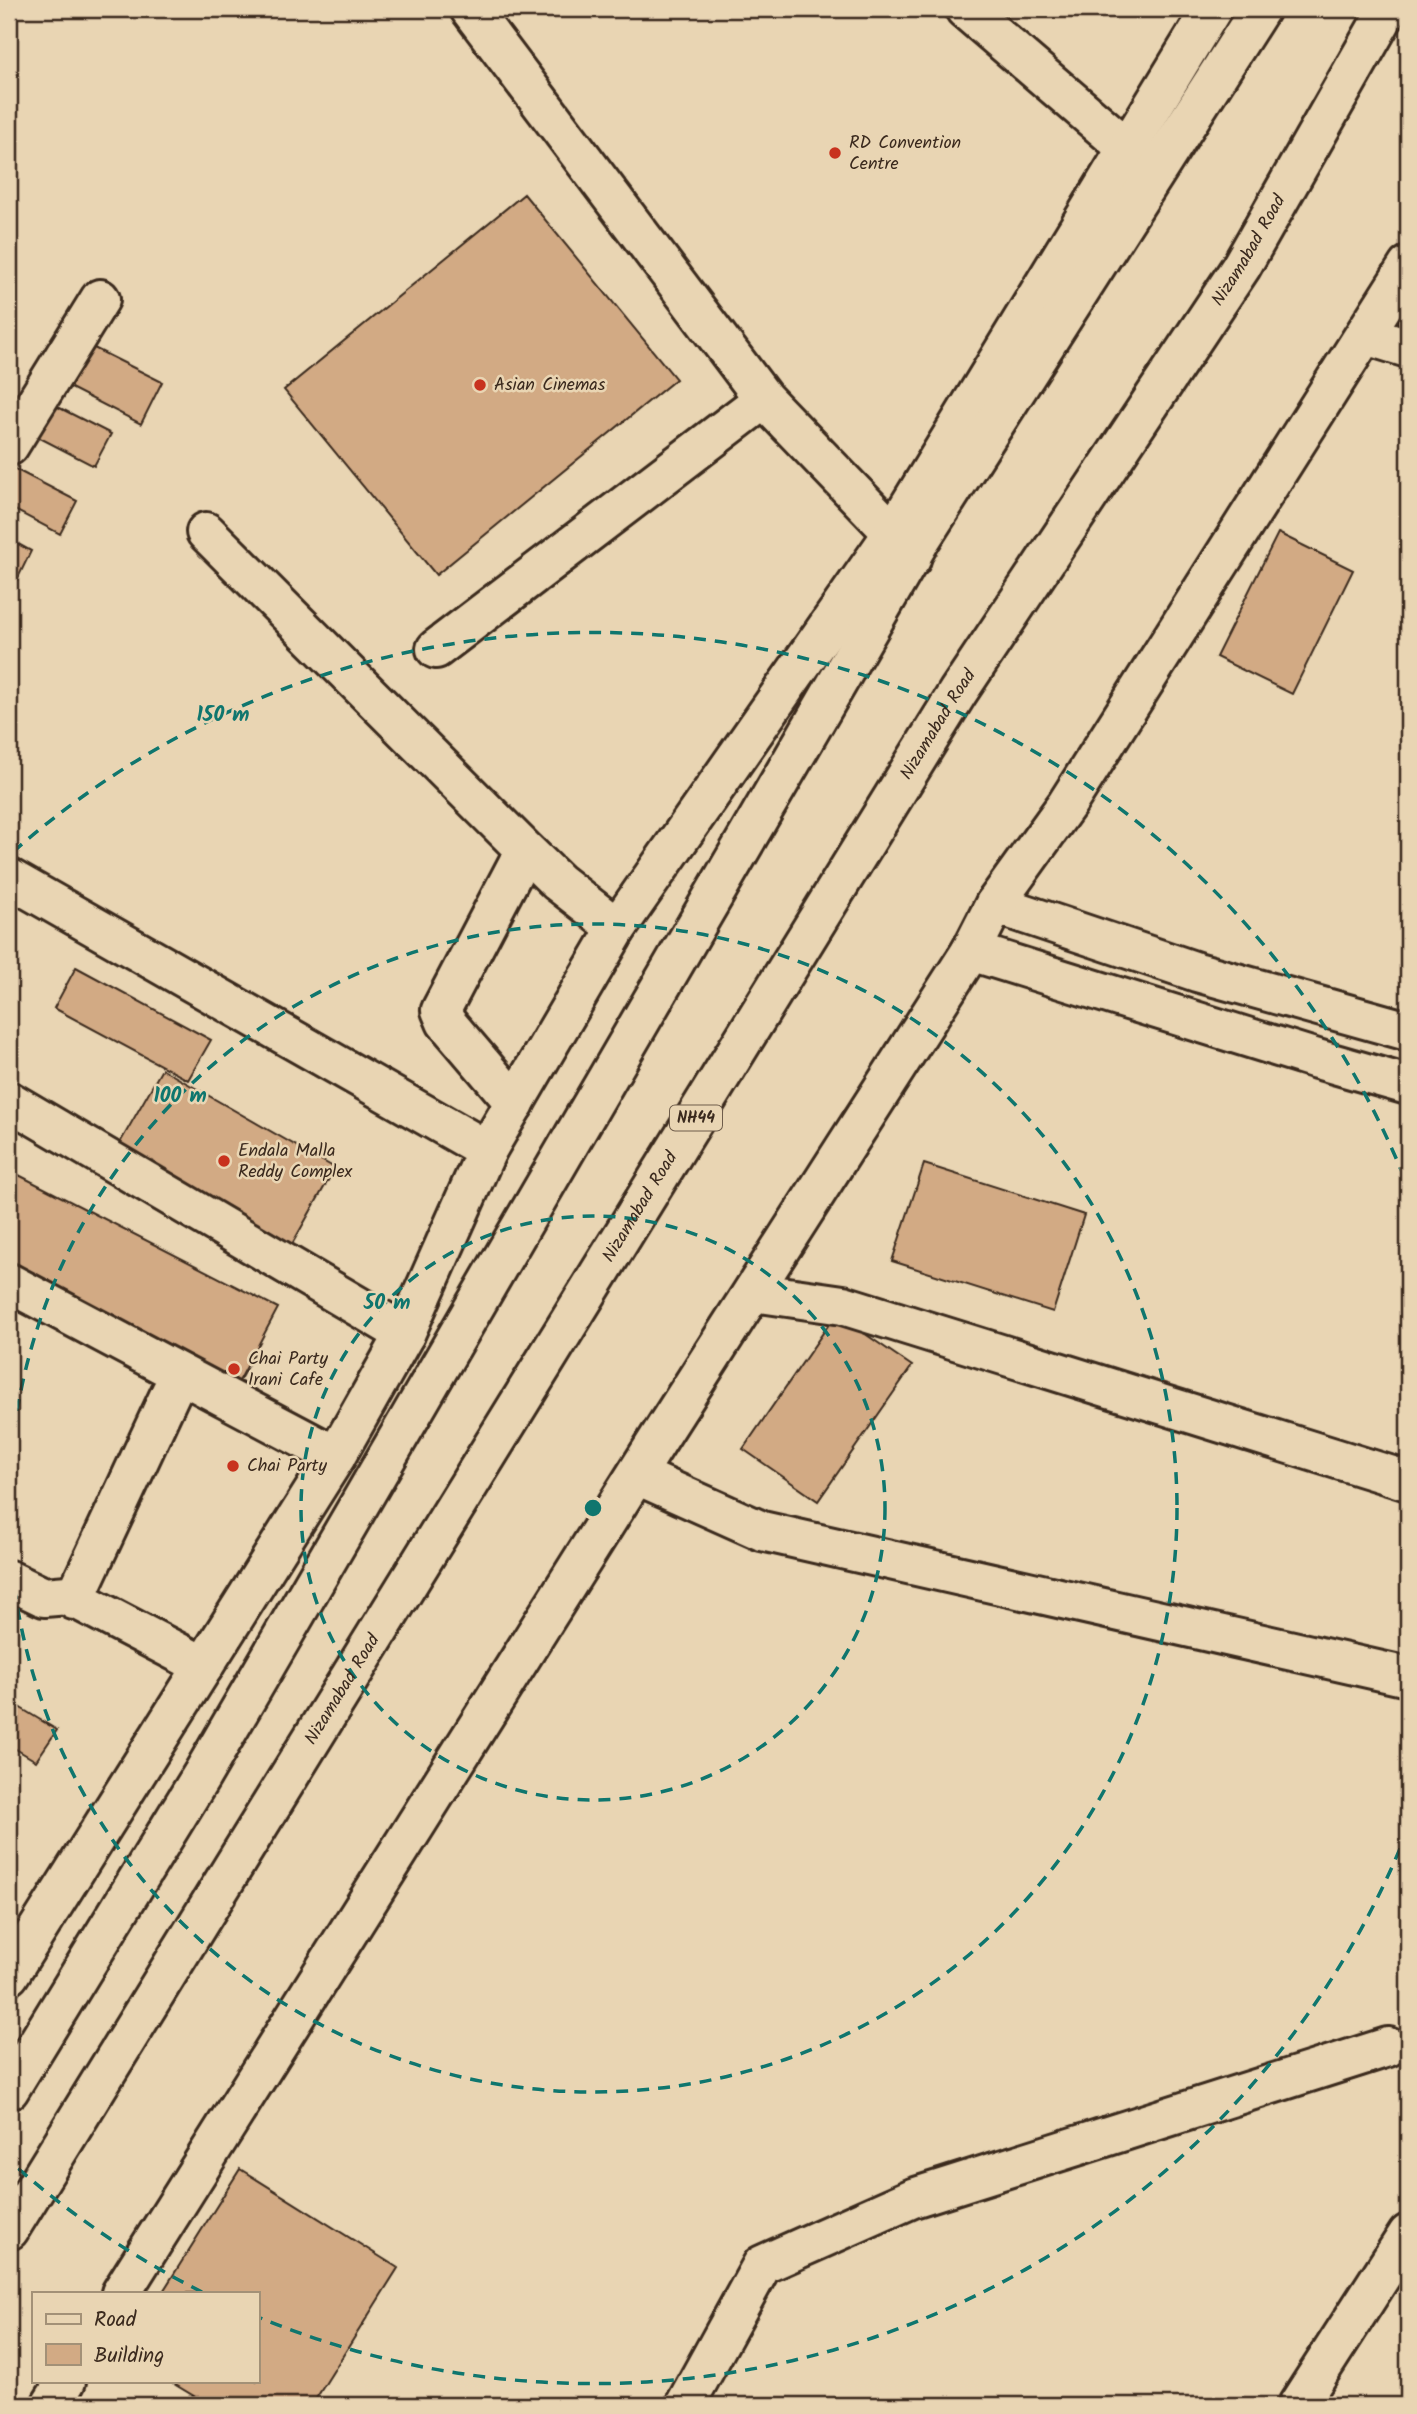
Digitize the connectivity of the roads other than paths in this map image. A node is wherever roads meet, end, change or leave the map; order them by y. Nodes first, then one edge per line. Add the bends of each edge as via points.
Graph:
1 (470, 9) edge
2 (964, 9) edge
3 (1212, 9) edge
4 (1260, 9) edge
5 (1388, 9) edge
6 (1128, 149) junction
7 (1408, 266) edge
8 (100, 299) dead end
9 (1366, 335) junction
10 (1408, 348) edge
11 (764, 398) junction
12 (9, 446) edge
13 (206, 532) dead end
14 (902, 546) junction
15 (436, 649) dead end
16 (525, 850) junction
17 (9, 878) edge
18 (995, 904) junction
19 (617, 928) junction
20 (971, 951) junction
21 (1197, 972) junction
22 (1176, 1014) junction
23 (1408, 1031) edge
24 (1408, 1085) edge
25 (9, 1101) edge
26 (515, 1103) junction
27 (487, 1150) junction
28 (9, 1283) edge
29 (753, 1292) junction
30 (9, 1306) edge
31 (405, 1334) junction
32 (171, 1392) junction
33 (330, 1465) junction
34 (637, 1475) junction
35 (1408, 1481) edge
36 (9, 1580) edge
37 (74, 1600) junction
38 (204, 1666) junction
39 (1408, 1677) edge
40 (9, 1975) edge
41 (1388, 2047) dead end
42 (9, 2090) edge
43 (9, 2230) edge
44 (1408, 2234) edge
45 (122, 2292) edge
46 (65, 2382) edge
47 (51, 2405) edge
48 (685, 2405) edge
49 (1298, 2405) edge

1 - 11 main road
2 - 6 main road
3 - 6 main road
4 - 14 main road via 921,539
5 - 43 main road, Nizamabad Road / NH44 via 1241,267 958,692
6 - 14 main road
7 - 9 main road
8 - 12 main road
9 - 10 main road
9 - 18 main road via 1067,804
11 - 14 main road
11 - 15 main road
13 - 16 main road
14 - 19 main road
14 - 42 main road via 202,1775
16 - 19 main road
16 - 26 main road via 441,1010 446,1022
17 - 27 main road
18 - 20 main road
18 - 21 main road
19 - 26 main road
20 - 22 main road
20 - 29 main road
21 - 22 main road
21 - 23 main road
22 - 24 main road
25 - 31 main road
26 - 27 main road
27 - 31 main road
28 - 33 main road
29 - 34 main road
29 - 35 main road via 843,1305
30 - 32 main road
31 - 33 main road
32 - 33 main road
32 - 37 main road
33 - 38 main road
34 - 39 main road via 762,1531
34 - 45 main road
36 - 37 main road via 44,1597 68,1595
37 - 38 main road
38 - 40 main road
41 - 48 main road via 913,2198 762,2265
44 - 49 main road
46 - 47 main road

